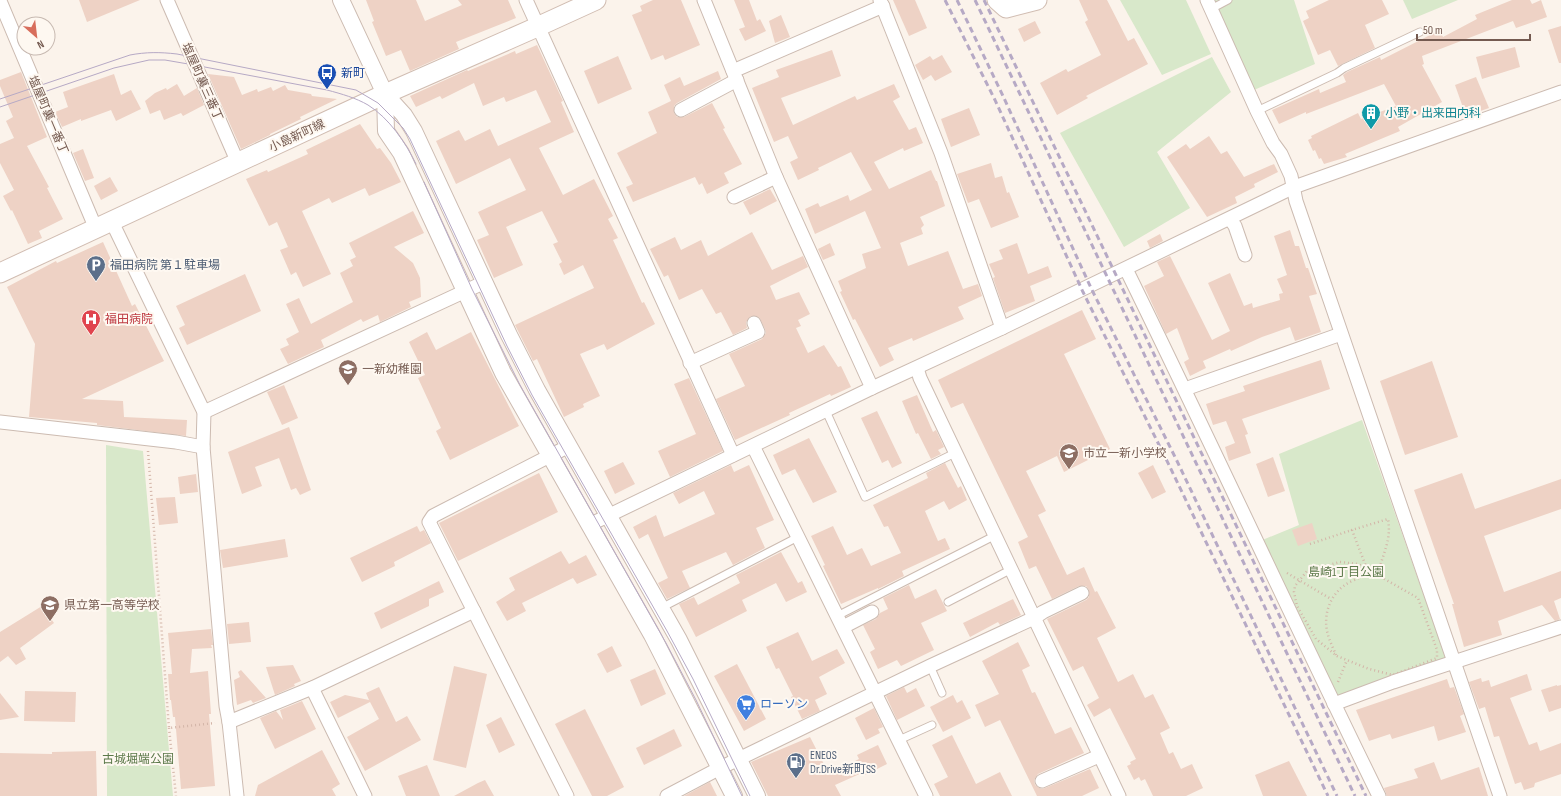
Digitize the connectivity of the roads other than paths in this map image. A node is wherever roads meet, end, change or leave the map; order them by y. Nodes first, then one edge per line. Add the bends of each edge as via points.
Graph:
1 (166, 0) edge
2 (341, 0) edge
3 (526, 0) edge
4 (596, 0) edge
5 (704, 0) edge
6 (997, 0) edge
7 (1037, 0) edge
8 (1228, 0) edge
9 (0, 1) edge
10 (881, 3) edge
11 (1209, 4) edge
12 (538, 27) junction
13 (1420, 32) dead end
14 (735, 76) junction
15 (1561, 92) edge
16 (385, 94) junction
17 (681, 110) dead end
18 (1257, 112) junction
19 (238, 163) junction
20 (776, 177) junction
21 (1294, 187) junction
22 (734, 197) dead end
23 (1230, 218) junction
24 (104, 225) junction
25 (1245, 255) dead end
26 (1126, 269) junction
27 (0, 273) edge
28 (485, 282) junction
29 (465, 292) junction
30 (754, 323) dead end
31 (1002, 328) junction
32 (1341, 334) junction
33 (690, 363) junction
34 (917, 368) junction
35 (872, 388) junction
36 (1185, 389) junction
37 (826, 411) junction
38 (204, 412) junction
39 (0, 422) edge
40 (569, 446) junction
41 (753, 446) junction
42 (203, 447) junction
43 (955, 453) junction
44 (550, 456) junction
45 (733, 456) junction
46 (609, 515) junction
47 (589, 525) junction
48 (994, 536) junction
49 (798, 537) junction
50 (1010, 570) junction
51 (1082, 593) dead end
52 (948, 602) dead end
53 (661, 608) junction
54 (474, 611) junction
55 (872, 612) dead end
56 (1034, 618) junction
57 (840, 621) junction
58 (1561, 627) edge
59 (1454, 662) junction
60 (930, 666) junction
61 (312, 688) junction
62 (876, 693) junction
63 (942, 693) dead end
64 (1334, 704) junction
65 (229, 722) junction
66 (932, 725) dead end
67 (899, 740) junction
68 (1099, 756) junction
69 (739, 760) junction
70 (720, 768) junction
71 (1042, 780) dead end
72 (237, 796) edge
73 (365, 796) edge
74 (567, 796) edge
75 (667, 796) edge
76 (734, 796) edge
77 (757, 796) edge
78 (926, 796) edge
79 (1119, 796) edge
80 (1379, 796) edge
81 (1500, 796) edge

1 - 19 street, 塩屋町裏三番丁
2 - 16 street
3 - 12 street
4 - 12 main road, 小島新町線
5 - 14 street
6 - 7 main road via 1006,8
8 - 11 lane
9 - 24 street, 塩屋町裏一番丁
10 - 14 street
10 - 31 street via 940,153
11 - 18 street
12 - 16 main road, 小島新町線
12 - 33 street
13 - 18 lane
14 - 17 street
14 - 20 street
15 - 21 street
16 - 19 main road, 小島新町線
16 - 28 street via 414,131
16 - 29 street via 386,131 401,153
18 - 21 street via 1281,154
19 - 24 main road, 小島新町線
20 - 22 street
20 - 35 street
21 - 23 street
21 - 32 street via 1296,200
23 - 25 street
23 - 26 street
24 - 27 main road, 小島新町線
24 - 38 street, 塩屋町裏一番丁
26 - 31 street
26 - 36 street
28 - 29 street
28 - 40 street via 537,390
29 - 38 street
29 - 44 street via 503,373
30 - 33 street via 758,332
31 - 34 street
32 - 36 street
32 - 59 street
33 - 45 street
34 - 35 street
34 - 43 street
35 - 37 street
36 - 64 street
37 - 41 street
37 - 43 lane via 865,497
38 - 42 street
39 - 42 street
40 - 44 street
40 - 46 street
41 - 45 street
41 - 49 street
42 - 65 street
43 - 48 street
44 - 47 street
44 - 54 street via 433,516 429,522
45 - 46 street
46 - 47 street
46 - 53 street
47 - 70 street via 670,668
48 - 50 street
48 - 57 lane
49 - 53 lane
49 - 57 street
50 - 52 lane
50 - 56 street
51 - 56 street
53 - 69 street
54 - 61 street
54 - 74 street
55 - 57 street
56 - 60 street
56 - 68 street
57 - 62 street
58 - 59 street
59 - 64 street
59 - 81 street
60 - 62 street
60 - 63 lane
61 - 65 street
61 - 73 street
62 - 67 street
62 - 69 street
64 - 80 street
65 - 72 street
66 - 67 lane
67 - 78 street
68 - 71 street
68 - 79 street
69 - 70 street
69 - 77 street
70 - 75 street
70 - 76 street

